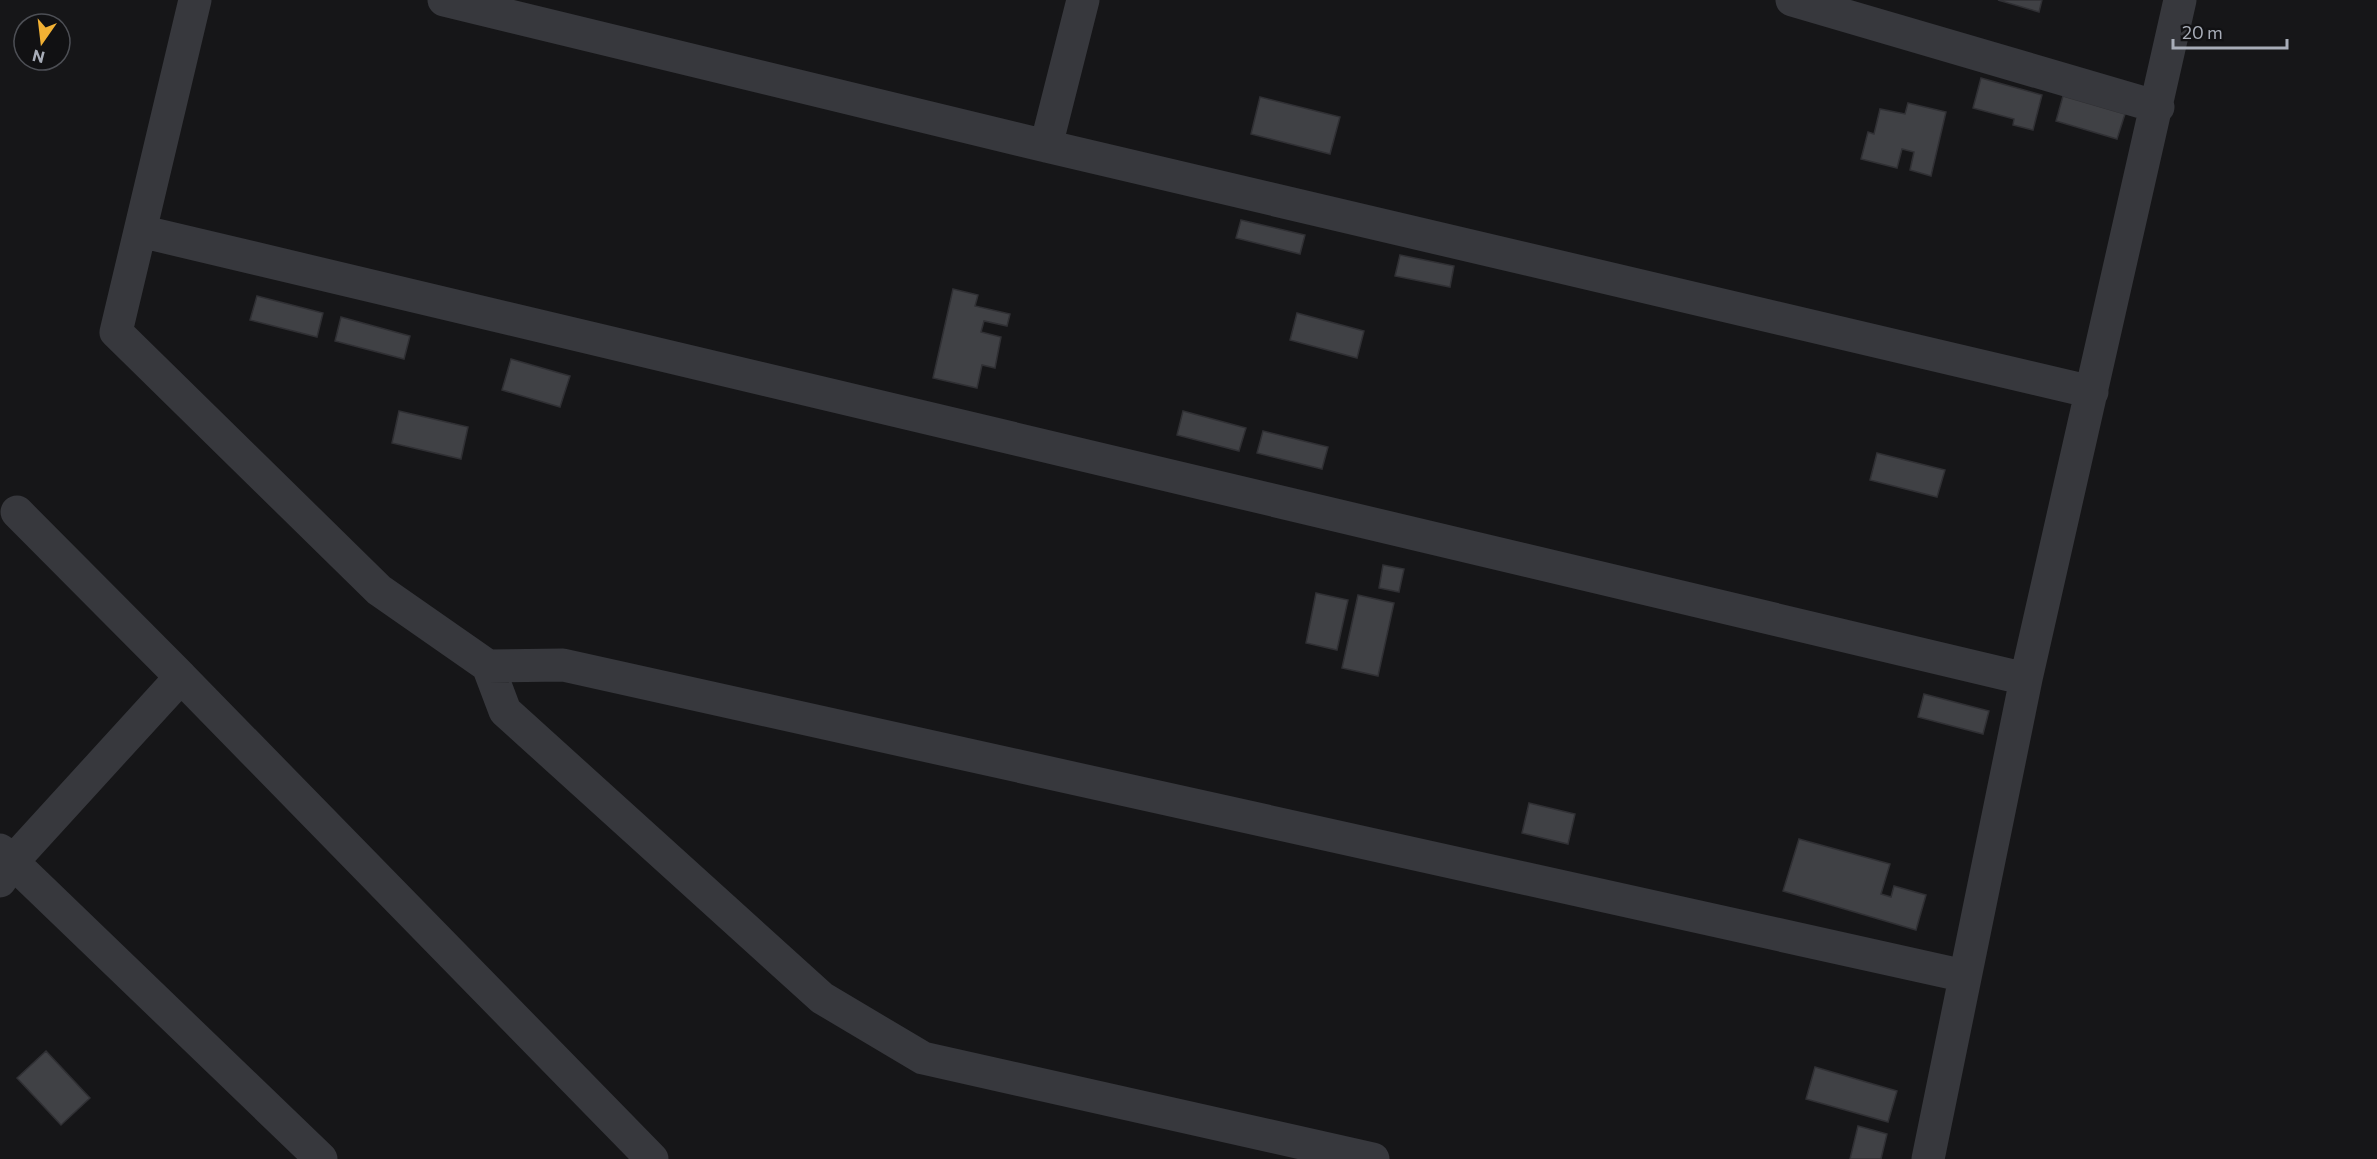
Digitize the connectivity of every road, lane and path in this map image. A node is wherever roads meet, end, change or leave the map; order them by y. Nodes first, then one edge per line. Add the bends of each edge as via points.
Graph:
1 (195, 0) edge
2 (444, 0) edge
3 (1083, 0) edge
4 (1791, 0) edge
5 (2180, 0) edge
6 (2158, 107) junction
7 (1046, 146) junction
8 (140, 231) junction
9 (2092, 392) junction
10 (6, 514) edge
11 (488, 666) junction
12 (181, 677) junction
13 (2026, 679) junction
14 (4, 864) edge
15 (1965, 976) junction
16 (321, 1159) edge
17 (652, 1159) edge
18 (1373, 1159) edge
19 (1928, 1159) edge

1 - 8 street
2 - 7 street
3 - 7 street
4 - 6 street
5 - 6 street
6 - 9 street
7 - 9 street
8 - 11 street via 116,332 379,590
8 - 13 street
9 - 13 street
10 - 12 street
11 - 15 street via 563,665
11 - 18 street via 505,711 813,990 923,1058
12 - 14 street
12 - 17 street
13 - 15 street
14 - 16 street
15 - 19 street

